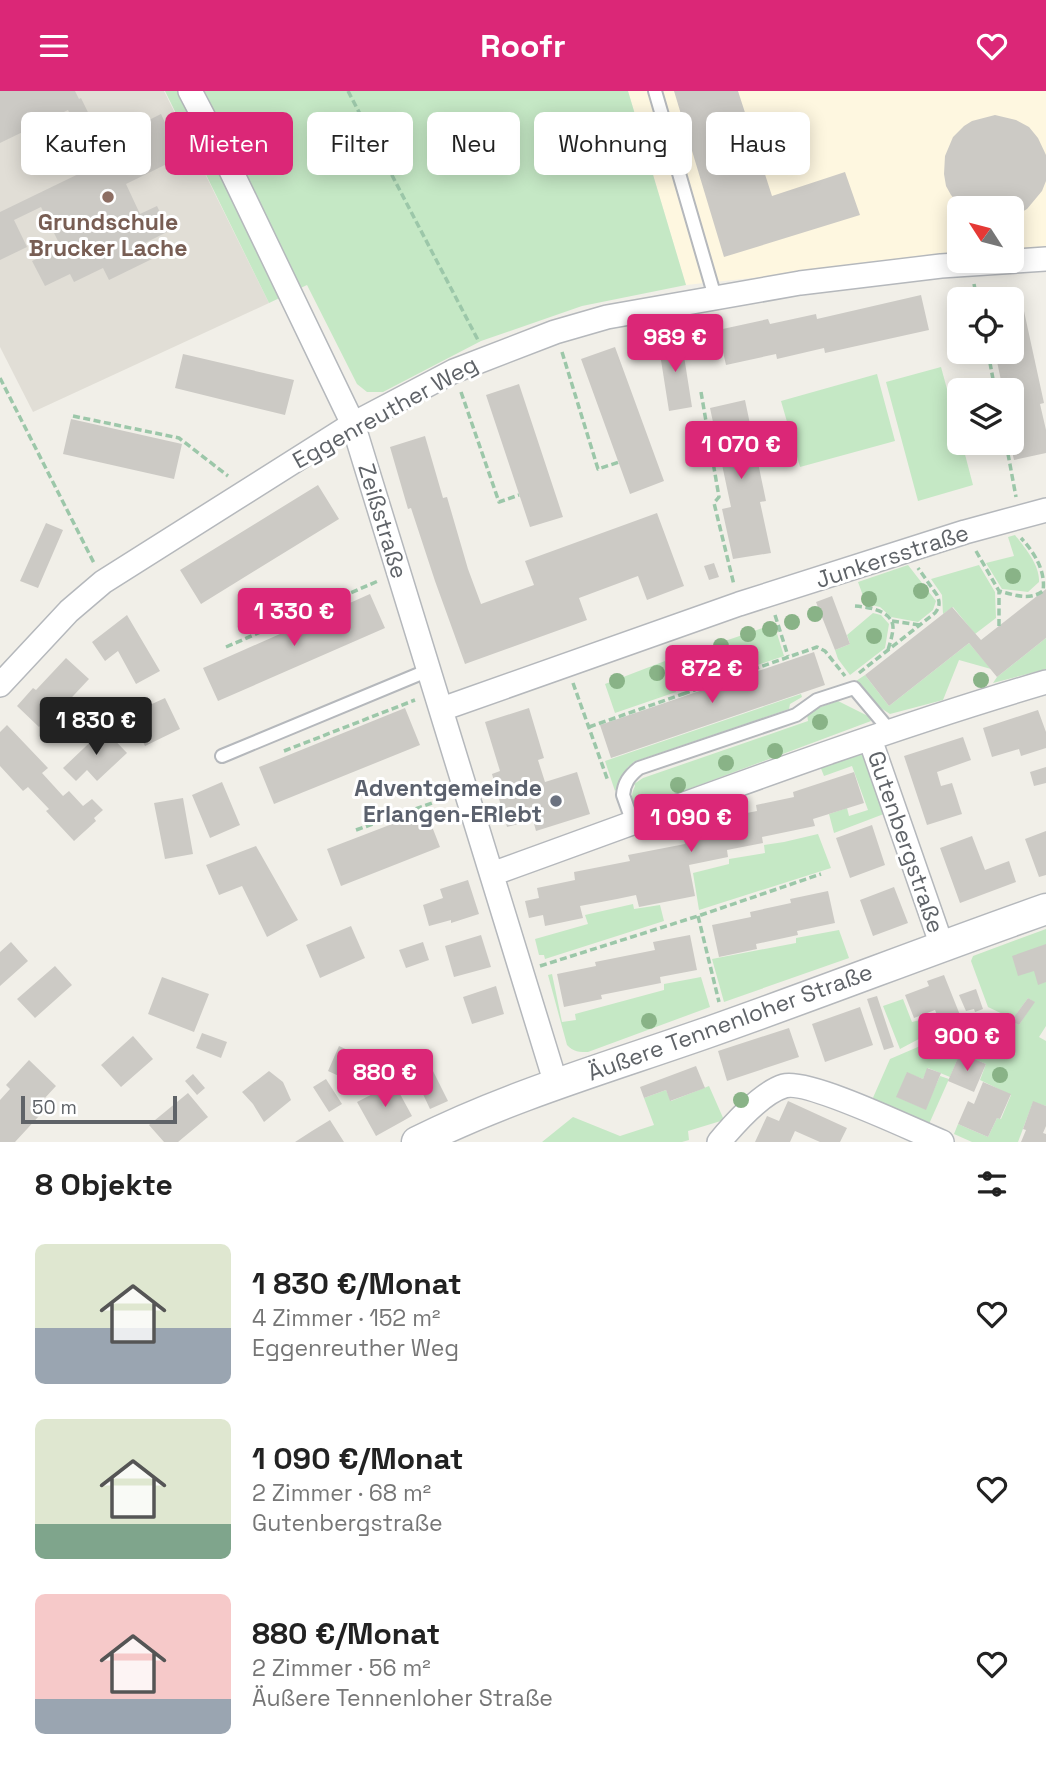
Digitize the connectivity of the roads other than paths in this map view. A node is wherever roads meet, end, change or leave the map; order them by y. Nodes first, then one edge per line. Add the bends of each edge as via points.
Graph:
1 (190, 91) edge
2 (655, 91) edge
3 (1046, 260) edge
4 (715, 297) junction
5 (354, 424) junction
6 (1046, 510) edge
7 (1046, 682) edge
8 (0, 685) edge
9 (436, 690) junction
10 (880, 735) junction
11 (222, 756) dead end
12 (633, 823) junction
13 (492, 873) junction
14 (1046, 909) edge
15 (942, 946) junction
16 (556, 1084) junction
17 (417, 1142) edge
18 (719, 1142) edge
19 (942, 1142) edge

1 - 5 street, Zeißstraße
2 - 4 lane
3 - 4 street, Eggenreuther Weg via 928,267
4 - 5 street, Eggenreuther Weg via 607,317 555,332 454,371
5 - 8 street, Eggenreuther Weg via 103,582 69,611
5 - 9 street, Zeißstraße
6 - 9 street, Junkersstraße via 739,604 567,666
7 - 10 street, Gutenbergstraße
9 - 11 lane
9 - 13 street, Zeißstraße
10 - 12 street, Gutenbergstraße
10 - 12 lane via 854,688 817,700 796,715 639,768 627,779 624,790
10 - 15 street, Gutenbergstraße
12 - 13 street, Gutenbergstraße
13 - 16 street, Zeißstraße
14 - 15 street, Äußere Tennenloher Straße
15 - 16 street, Äußere Tennenloher Straße
16 - 17 street, Äußere Tennenloher Straße
18 - 19 street via 765,1096 794,1085 823,1092

